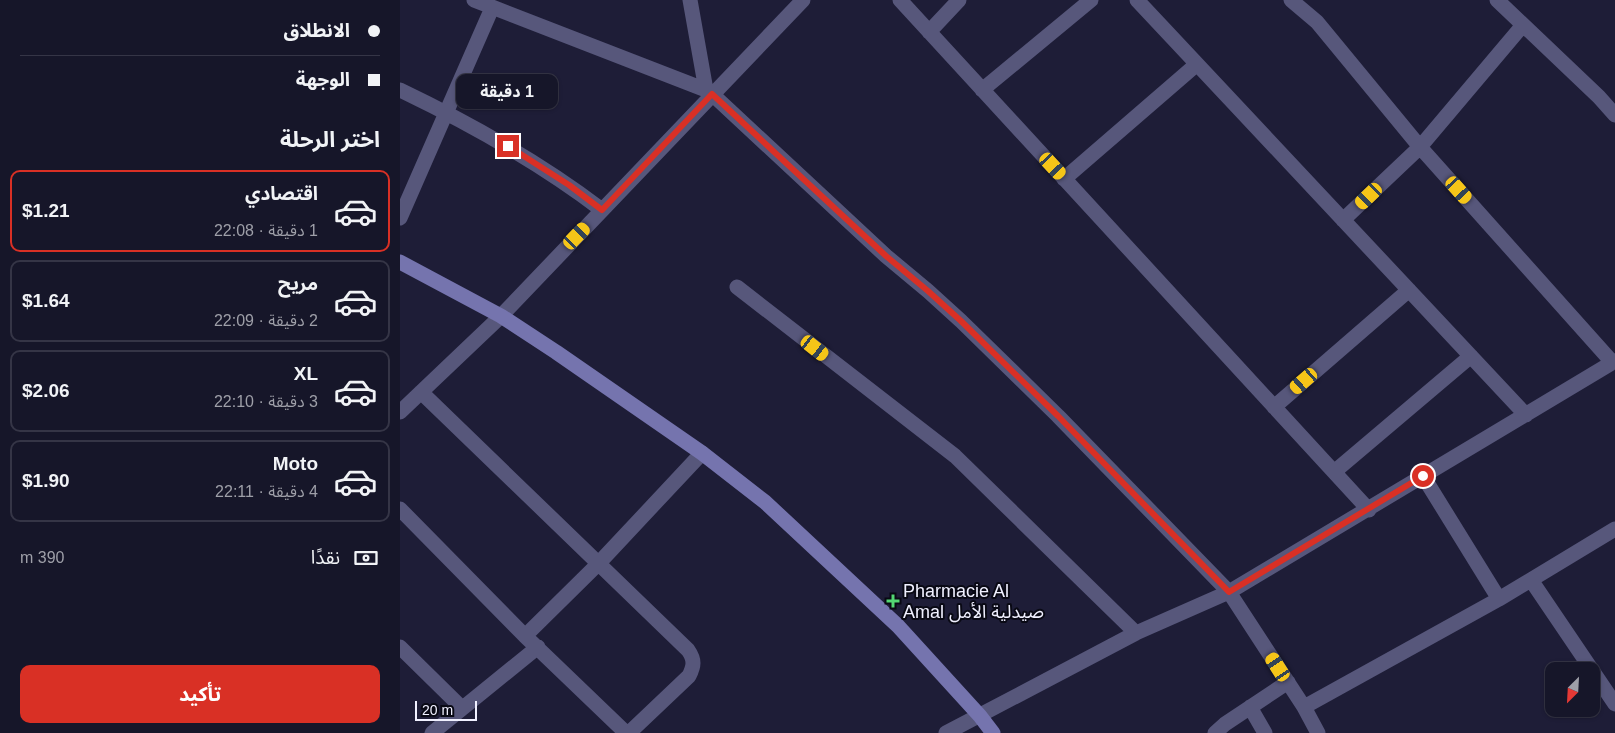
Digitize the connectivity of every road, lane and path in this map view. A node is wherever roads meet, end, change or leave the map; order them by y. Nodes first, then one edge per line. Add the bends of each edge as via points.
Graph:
1 (474, 0) edge
2 (690, 0) edge
3 (803, 0) edge
4 (900, 0) edge
5 (959, 0) edge
6 (1090, 0) edge
7 (1137, 0) edge
8 (1291, 0) edge
9 (1501, 1) edge
10 (492, 8) junction
11 (1523, 25) junction
12 (929, 32) junction
13 (1197, 64) junction
14 (400, 90) edge
15 (982, 90) junction
16 (709, 92) junction
17 (446, 112) junction
18 (1615, 116) edge
19 (1420, 147) junction
20 (1064, 179) junction
21 (602, 210) junction
22 (400, 218) edge
23 (1343, 220) junction
24 (400, 262) edge
25 (737, 287) dead end
26 (1409, 290) junction
27 (501, 316) junction
28 (1471, 356) junction
29 (1613, 361) edge
30 (421, 392) junction
31 (1274, 407) junction
32 (400, 412) edge
33 (1526, 415) junction
34 (702, 453) junction
35 (1334, 472) junction
36 (1423, 476) junction
37 (400, 509) edge
38 (1368, 510) junction
39 (1615, 529) edge
40 (598, 564) junction
41 (1531, 580) junction
42 (1229, 592) junction
43 (1499, 599) junction
44 (1136, 633) junction
45 (525, 636) junction
46 (400, 647) edge
47 (538, 647) junction
48 (1288, 682) junction
49 (1615, 704) edge
50 (1250, 707) junction
51 (1304, 707) junction
52 (462, 708) junction
53 (980, 716) junction
54 (432, 733) edge
55 (627, 733) edge
56 (946, 733) edge
57 (993, 733) edge
58 (1215, 733) edge
59 (1265, 733) edge
60 (1318, 733) edge

1 - 10 street
2 - 16 street
3 - 16 street
4 - 12 street
5 - 12 street
6 - 15 street
7 - 13 street
8 - 19 street via 1317,22
9 - 11 street
10 - 16 street
10 - 17 street
11 - 18 street
11 - 19 street
12 - 15 street
13 - 20 street
13 - 23 street
14 - 17 street
15 - 20 street
16 - 21 street
16 - 42 street via 961,321
17 - 21 street via 523,155
17 - 22 street
19 - 23 street
19 - 29 street
20 - 31 street
21 - 27 street
23 - 26 street
24 - 27 street
25 - 44 street via 955,456
26 - 28 street
26 - 31 street
27 - 30 street
27 - 34 street
28 - 33 street
28 - 35 street
29 - 33 street
30 - 32 street
30 - 40 street
31 - 35 street
33 - 36 street
34 - 40 street
34 - 53 street via 765,502 898,626
35 - 38 street
36 - 38 street
36 - 43 street
37 - 45 street
38 - 42 street
39 - 41 street
40 - 45 street
40 - 55 street via 694,658 694,667 688,676
41 - 43 street
41 - 49 street
42 - 44 street
42 - 48 street
43 - 51 street
44 - 53 street
45 - 47 street
46 - 52 street
47 - 52 street
47 - 55 street
48 - 50 street
48 - 51 street
50 - 58 street
50 - 59 street
51 - 60 street
52 - 54 street
53 - 56 street
53 - 57 street

